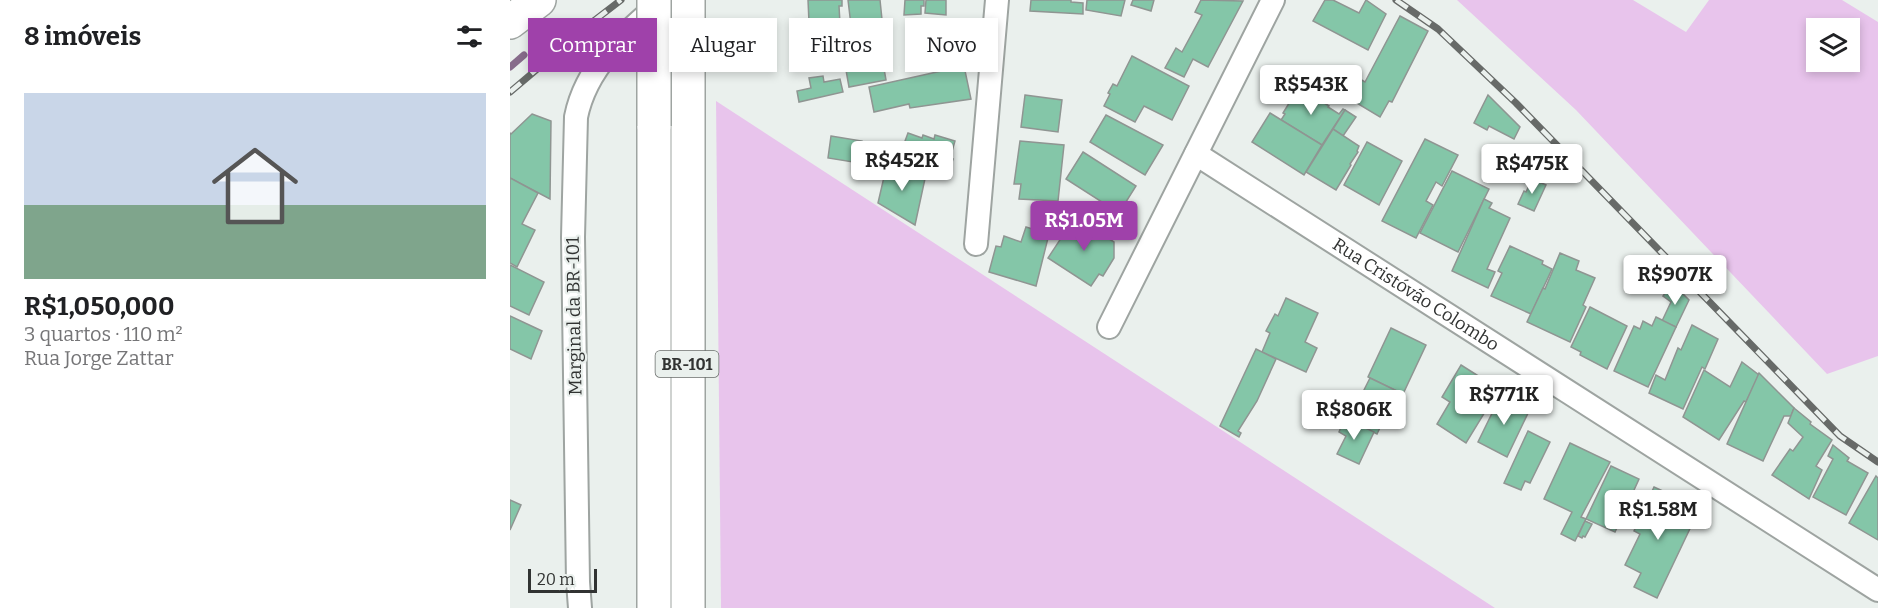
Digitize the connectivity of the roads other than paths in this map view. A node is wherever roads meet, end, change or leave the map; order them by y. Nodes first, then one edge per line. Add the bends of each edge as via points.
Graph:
1 (538, 0) edge
2 (654, 0) edge
3 (664, 0) edge
4 (688, 0) edge
5 (997, 0) edge
6 (1274, 0) edge
7 (510, 22) edge
8 (1196, 154) junction
9 (976, 244) dead end
10 (1109, 327) dead end
11 (1878, 590) edge
12 (580, 608) edge
13 (654, 608) edge
14 (688, 608) edge

1 - 7 main road
2 - 13 main road, BR-101, bridge
3 - 12 street, Marginal da BR-101 via 622,37 598,65 585,86 574,133
4 - 14 main road, BR-101
5 - 9 street
6 - 8 street
8 - 10 street
8 - 11 street, Rua Cristóvão Colombo

